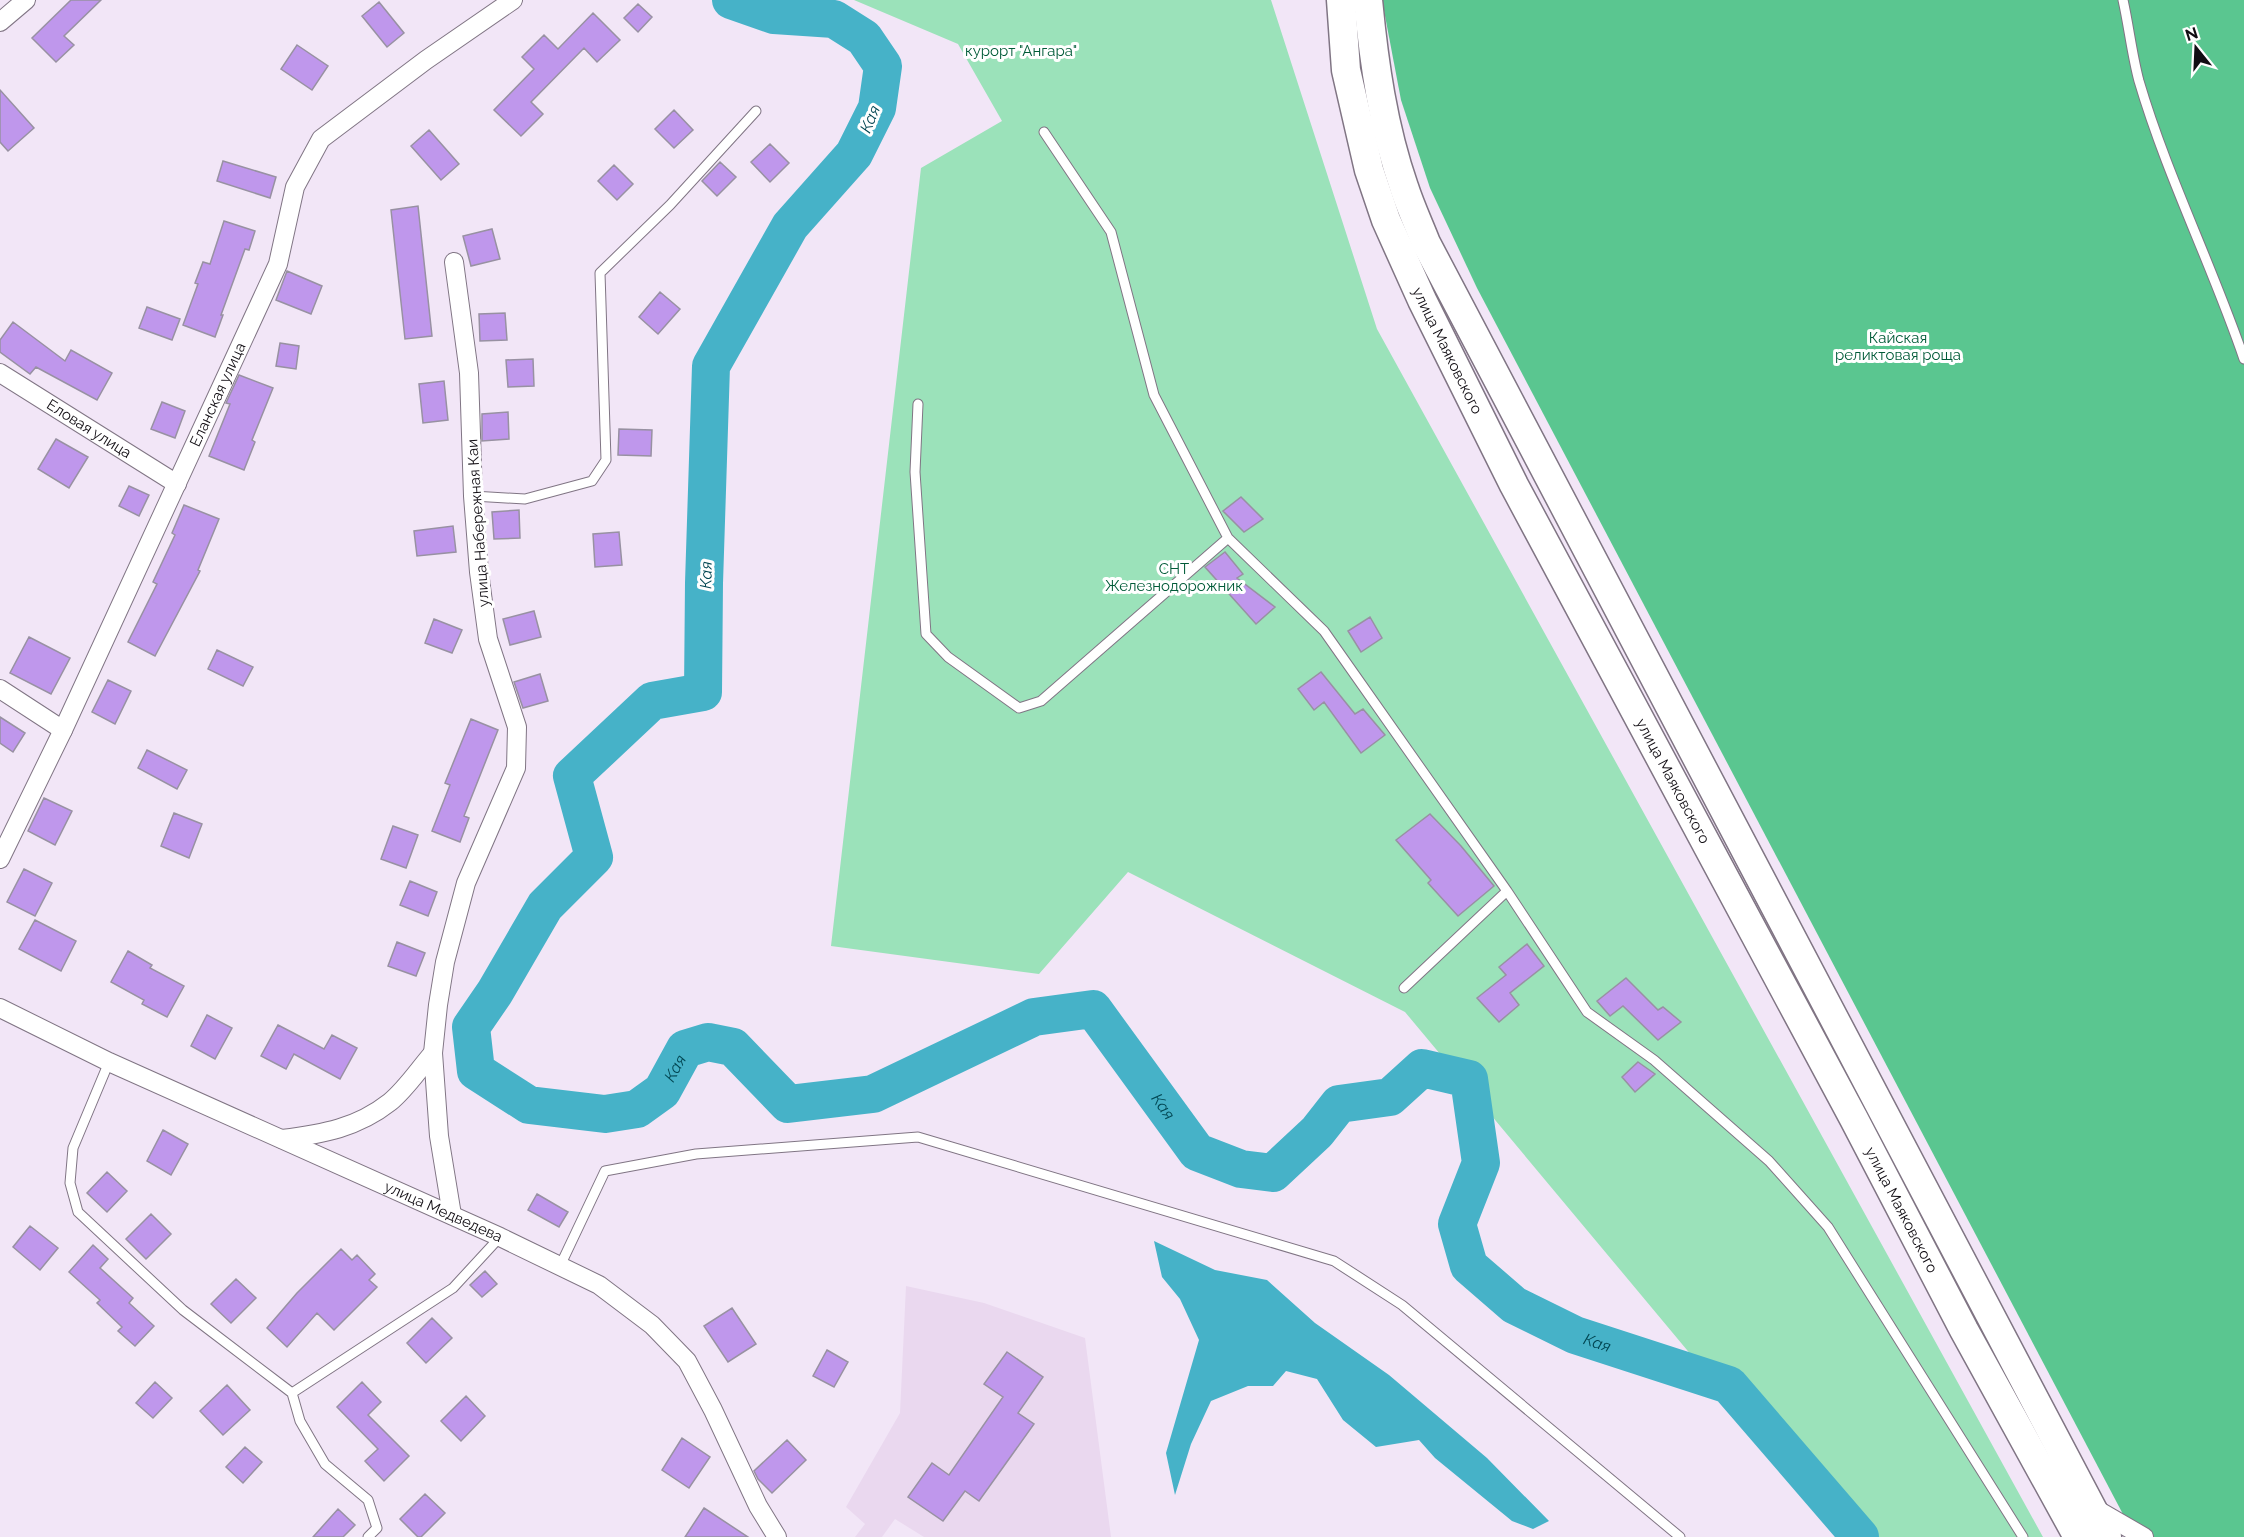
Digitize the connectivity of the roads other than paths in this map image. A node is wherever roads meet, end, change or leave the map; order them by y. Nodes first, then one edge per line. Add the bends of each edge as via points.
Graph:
1 (26, 0) edge
2 (513, 0) edge
3 (1341, 0) edge
4 (1368, 0) edge
5 (2124, 0) edge
6 (0, 22) edge
7 (756, 111) dead end
8 (1044, 132) dead end
9 (454, 262) dead end
10 (2244, 359) edge
11 (0, 373) edge
12 (918, 404) dead end
13 (177, 484) junction
14 (473, 496) junction
15 (1228, 538) junction
16 (0, 689) edge
17 (63, 730) junction
18 (0, 859) edge
19 (1507, 891) junction
20 (1404, 988) dead end
21 (0, 1008) edge
22 (433, 1053) junction
23 (109, 1062) junction
24 (282, 1139) junction
25 (452, 1215) junction
26 (500, 1237) junction
27 (560, 1266) junction
28 (292, 1393) junction
29 (2091, 1506) junction
30 (378, 1532) edge
31 (368, 1537) edge
32 (777, 1537) edge
33 (1680, 1537) edge
34 (2023, 1537) edge
35 (2078, 1537) edge
36 (2107, 1537) edge
37 (2144, 1537) edge

1 - 6 street
2 - 13 street, Еланская улица via 321,139 295,187 278,264
3 - 35 main road, улица Маяковского via 1346,70 1369,171 1422,300 1514,485
4 - 29 main road, улица Маяковского via 1372,48 1388,131 1426,243
5 - 10 lane via 2139,80
7 - 14 lane via 670,205 600,273 606,460 592,481 525,499
8 - 15 lane via 1112,232 1154,395
9 - 14 street, улица Набережная Каи via 470,373
11 - 13 street, Еловая улица
12 - 15 lane via 915,472 926,634 948,657 1019,708 1041,701
13 - 17 street, Еланская улица
14 - 22 street, улица Набережная Каи via 488,639 517,727 516,768 466,884 445,962
15 - 19 lane via 1324,631
16 - 17 street
17 - 18 street, Еланская улица
19 - 20 lane
19 - 34 lane via 1587,1012 1654,1060 1768,1161 1828,1227
21 - 23 street, улица Медведева
22 - 24 street via 392,1101 357,1123 316,1135
22 - 25 street, улица Набережная Каи via 439,1136
23 - 24 street, улица Медведева
23 - 28 lane via 73,1148 70,1183 78,1212 183,1310
24 - 25 street, улица Медведева
25 - 26 street, улица Медведева
26 - 27 street, улица Медведева
26 - 28 lane via 453,1288
27 - 32 street, улица Медведева via 598,1285 652,1325 687,1361
27 - 33 lane via 605,1171 696,1154 918,1137 1334,1261 1402,1305
28 - 30 lane via 300,1421 325,1464 368,1500
29 - 36 main road, улица Маяковского
29 - 37 street
30 - 31 lane

